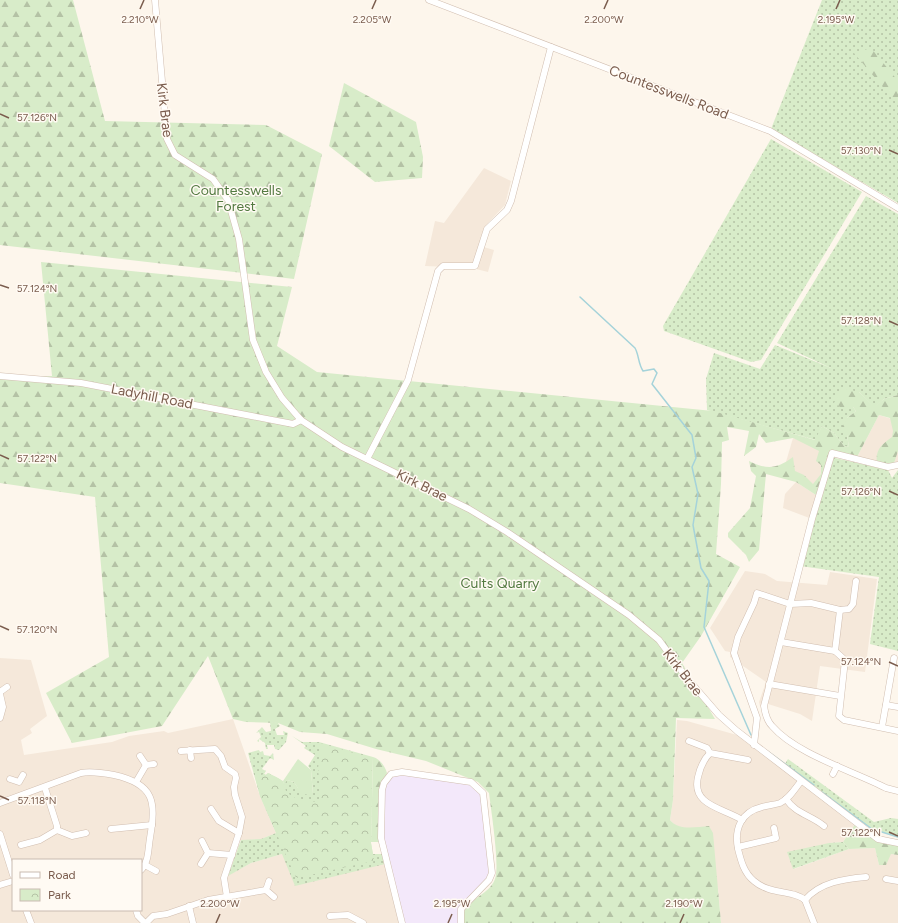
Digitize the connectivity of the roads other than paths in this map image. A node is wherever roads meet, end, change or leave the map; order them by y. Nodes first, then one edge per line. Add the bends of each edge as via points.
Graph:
1 (155, 0) edge
2 (429, 0) edge
3 (551, 47) junction
4 (898, 208) edge
5 (0, 376) edge
6 (302, 420) junction
7 (367, 459) junction
8 (898, 465) edge
9 (856, 581) dead end
10 (790, 604) junction
11 (840, 610) junction
12 (781, 642) junction
13 (835, 650) junction
14 (894, 658) dead end
15 (770, 684) junction
16 (7, 687) dead end
17 (0, 693) edge
18 (840, 696) junction
19 (886, 705) junction
20 (898, 706) edge
21 (0, 718) edge
22 (882, 727) junction
23 (898, 731) edge
24 (689, 741) dead end
25 (754, 745) junction
26 (180, 750) dead end
27 (190, 750) junction
28 (710, 753) junction
29 (140, 756) dead end
30 (745, 757) dead end
31 (191, 758) dead end
32 (154, 764) dead end
33 (146, 765) junction
34 (837, 766) junction
35 (833, 774) dead end
36 (23, 775) dead end
37 (10, 779) dead end
38 (801, 781) junction
39 (19, 782) junction
40 (136, 782) junction
41 (45, 788) junction
42 (898, 790) edge
43 (23, 795) junction
44 (786, 799) junction
45 (0, 804) edge
46 (211, 809) dead end
47 (742, 820) junction
48 (152, 825) junction
49 (824, 826) dead end
50 (774, 828) dead end
51 (111, 829) dead end
52 (57, 830) junction
53 (86, 833) dead end
54 (239, 833) junction
55 (0, 834) edge
56 (202, 841) dead end
57 (898, 843) edge
58 (21, 845) dead end
59 (738, 847) junction
60 (208, 853) junction
61 (232, 855) junction
62 (200, 864) dead end
63 (143, 868) edge
64 (156, 871) dead end
65 (12, 872) edge
66 (866, 877) dead end
67 (886, 879) dead end
68 (12, 881) edge
69 (269, 881) dead end
70 (898, 881) edge
71 (0, 885) edge
72 (266, 890) junction
73 (227, 897) junction
74 (274, 897) dead end
75 (805, 900) junction
76 (189, 906) junction
77 (28, 911) edge
78 (136, 911) edge
79 (330, 916) dead end
80 (30, 923) edge
81 (145, 923) edge
82 (193, 923) edge
83 (363, 923) edge
84 (402, 923) edge
85 (461, 923) edge
86 (814, 923) edge

1 - 6 street, Kirk Brae via 167,139 175,155 213,179 228,200 240,246 253,340 266,372 282,398
2 - 3 street, Countesswells Road
3 - 4 street, Countesswells Road via 770,131
3 - 7 street via 509,207 487,228 475,266 443,266 438,271 408,380
5 - 6 street, Ladyhill Road via 81,383 293,424
6 - 7 street, Kirk Brae via 342,447
7 - 25 street, Kirk Brae via 469,509 629,615 659,640 686,678 719,715
8 - 10 street via 888,466 832,453
9 - 11 street via 853,604 849,609
10 - 11 street via 811,603
10 - 12 street
10 - 25 street via 757,593 738,637 734,653 757,718
11 - 13 street
12 - 13 street
12 - 15 street
13 - 18 street via 845,660
14 - 19 street
15 - 18 street
15 - 34 street via 764,706 767,720 806,752
16 - 17 street
17 - 21 street via 3,707
18 - 22 street via 838,713 841,718
19 - 20 street
19 - 22 street
22 - 23 street
24 - 28 street via 706,748
25 - 38 street, Kirk Brae
26 - 27 street
27 - 31 street
27 - 54 street via 215,750 221,756 225,767 235,774 235,795 242,817
28 - 30 street
28 - 47 street via 704,758 697,779 699,795 708,804
29 - 33 street
32 - 33 street
33 - 40 street
34 - 35 street
34 - 42 street via 886,788
36 - 39 street
37 - 39 street
38 - 44 street
38 - 57 street, Kirk Brae via 878,839
39 - 43 street
40 - 41 street via 104,773 86,772
40 - 48 street via 149,794 153,805
41 - 43 street
41 - 52 street
43 - 45 street
44 - 47 street via 753,810
44 - 49 street via 796,811
46 - 54 street via 219,821
47 - 59 street via 736,833
48 - 51 street
48 - 63 street via 148,856
50 - 59 street via 776,838
52 - 53 street via 72,836
52 - 58 street via 40,840
54 - 61 street
55 - 65 street
56 - 60 street
59 - 75 street via 746,873 755,882 773,892
60 - 61 street
60 - 62 street
61 - 73 street via 224,878
63 - 64 street
66 - 75 street via 825,885 813,891
67 - 70 street
68 - 71 street
69 - 72 street
72 - 73 street
72 - 74 street
73 - 76 street
75 - 86 street
76 - 81 street via 153,916
76 - 82 street
77 - 80 street
78 - 81 street
79 - 83 street via 348,914
84 - 85 street via 381,836 384,783 391,774 402,772 471,782 483,793 492,874 461,909

